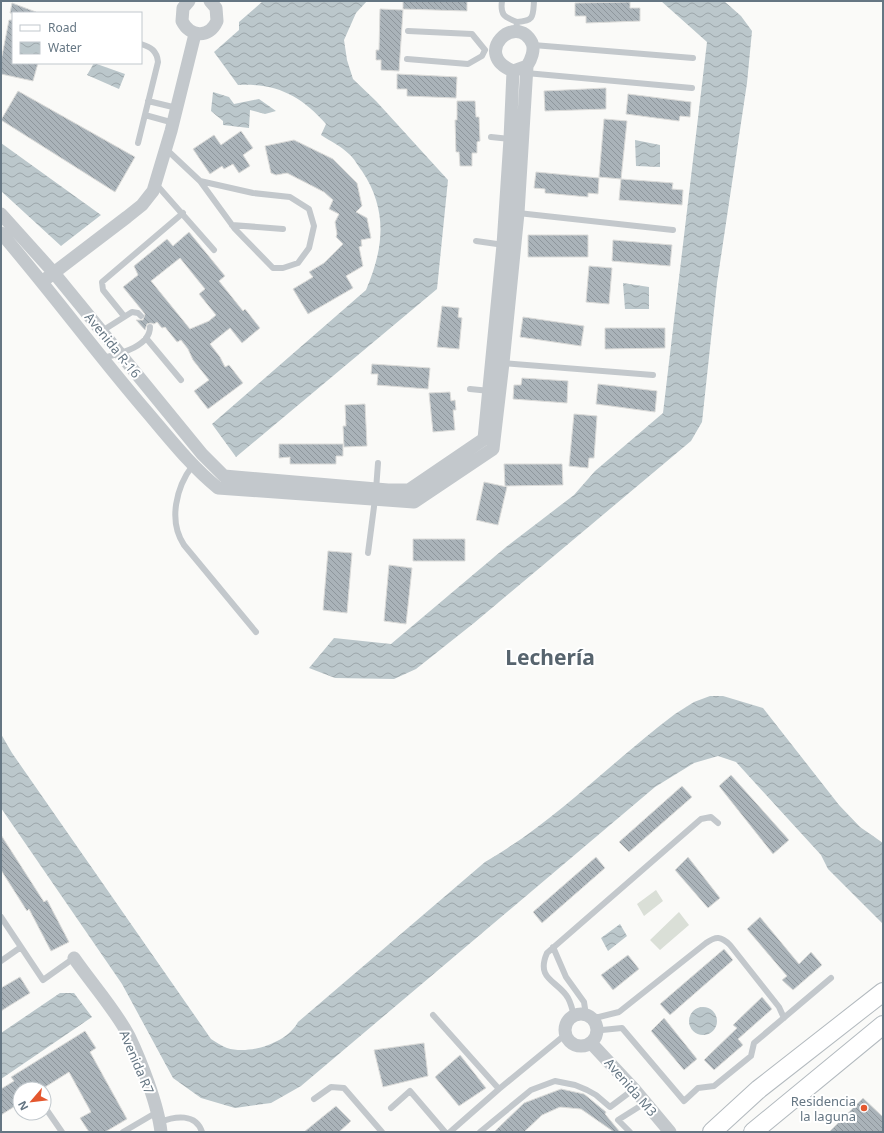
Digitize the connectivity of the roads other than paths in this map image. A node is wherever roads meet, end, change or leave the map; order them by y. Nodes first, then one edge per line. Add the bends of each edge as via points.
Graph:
1 (502, 1) edge
2 (534, 1) edge
3 (213, 2) edge
4 (183, 3) edge
5 (516, 27) junction
6 (408, 31) dead end
7 (196, 34) junction
8 (142, 44) edge
9 (533, 45) junction
10 (490, 50) junction
11 (693, 58) dead end
12 (407, 60) dead end
13 (526, 69) junction
14 (513, 71) junction
15 (692, 88) dead end
16 (148, 101) junction
17 (177, 108) junction
18 (145, 115) junction
19 (174, 123) junction
20 (491, 137) dead end
21 (517, 140) junction
22 (138, 143) dead end
23 (166, 149) junction
24 (200, 181) junction
25 (155, 183) junction
26 (183, 213) junction
27 (1, 214) edge
28 (518, 214) junction
29 (232, 225) junction
30 (283, 229) dead end
31 (673, 230) dead end
32 (1, 232) edge
33 (476, 241) dead end
34 (508, 246) junction
35 (214, 250) dead end
36 (54, 273) junction
37 (42, 282) junction
38 (504, 288) junction
39 (124, 316) junction
40 (141, 316) dead end
41 (150, 327) dead end
42 (102, 331) junction
43 (146, 338) junction
44 (120, 354) junction
45 (102, 358) junction
46 (503, 363) junction
47 (653, 375) dead end
48 (181, 380) dead end
49 (470, 389) dead end
50 (494, 391) junction
51 (378, 463) dead end
52 (193, 465) junction
53 (224, 476) junction
54 (218, 488) junction
55 (375, 495) junction
56 (368, 553) dead end
57 (256, 632) dead end
58 (718, 823) dead end
59 (1, 917) edge
60 (21, 947) junction
61 (553, 948) junction
62 (74, 958) joint
63 (1, 962) edge
64 (831, 978) dead end
65 (883, 992) edge
66 (433, 1015) dead end
67 (583, 1016) junction
68 (784, 1018) junction
69 (883, 1025) edge
70 (566, 1034) junction
71 (593, 1039) junction
72 (499, 1089) junction
73 (634, 1090) junction
74 (314, 1099) dead end
75 (645, 1103) junction
76 (390, 1108) dead end
77 (52, 1118) edge
78 (160, 1123) edge
79 (62, 1132) edge
80 (122, 1132) edge
81 (202, 1132) edge
82 (382, 1132) edge
83 (445, 1132) edge
84 (450, 1132) edge
85 (480, 1132) edge
86 (630, 1132) edge
87 (670, 1132) edge
88 (712, 1132) edge
89 (753, 1132) edge

1 - 5 lane via 503,16
2 - 5 lane via 531,19
3 - 7 street via 217,12 215,26 209,32
4 - 7 street via 182,21 185,27
5 - 9 street via 529,37
5 - 10 street via 500,37
6 - 10 lane via 472,34
7 - 17 street
8 - 16 lane via 158,55
9 - 11 lane
9 - 13 street via 532,56
10 - 12 lane via 468,64
10 - 14 street via 500,63
13 - 14 street
13 - 15 lane
13 - 21 street
14 - 21 street
16 - 17 lane
16 - 18 lane
17 - 19 street
18 - 19 lane
18 - 22 lane
19 - 23 street
20 - 21 lane
21 - 28 street
21 - 34 street
23 - 24 lane
23 - 25 street
24 - 29 lane
24 - 29 lane via 253,193 290,197 309,209 314,226 308,248 298,263 274,268
25 - 26 lane
25 - 36 street via 153,191 142,205
26 - 35 lane
26 - 39 lane via 102,282 103,290
27 - 36 street, Avenida R-16
28 - 31 lane
28 - 34 street
29 - 30 lane
32 - 37 street, Avenida R-16
33 - 34 lane
34 - 38 street
36 - 37 street
36 - 42 street, Avenida R-16
37 - 45 street, Avenida R-16
38 - 46 street
38 - 50 street
39 - 40 lane via 132,312
39 - 42 lane via 119,322
41 - 43 lane
42 - 44 street, Avenida R-16
43 - 44 lane
43 - 48 lane
44 - 45 lane
44 - 53 street, Avenida R-16 via 202,454
45 - 52 street, Avenida R-16
46 - 47 lane
46 - 50 street
49 - 50 lane
50 - 55 street via 493,449 414,502
51 - 55 lane
52 - 54 street, Avenida R-16
52 - 57 lane via 178,497 176,530 184,545
53 - 54 street
53 - 55 street
54 - 55 street
55 - 56 lane
58 - 61 lane via 711,817 702,819
59 - 60 lane
60 - 62 lane via 44,980
60 - 63 lane
61 - 67 lane via 566,977 584,1002
61 - 67 lane via 545,958 545,974
62 - 78 street, Avenida R7 via 128,1036
64 - 68 lane
65 - 88 street via 759,1089
66 - 72 lane
67 - 68 lane via 599,1017 619,1012 706,943 718,937 730,945 779,1007
67 - 70 street via 568,1022
67 - 71 street via 595,1023
68 - 71 lane via 754,1043 751,1056 714,1086 698,1088 684,1101 622,1028 602,1030
69 - 89 street
70 - 71 street via 570,1042 578,1046 586,1045
70 - 72 lane
71 - 73 street, Avenida M3
72 - 84 lane
73 - 75 street, Avenida M3
73 - 85 lane via 610,1107 596,1095 575,1085 551,1083 531,1090
74 - 82 lane via 330,1087 344,1088
75 - 86 lane via 618,1120
75 - 87 street, Avenida M3
76 - 83 lane via 410,1091
77 - 79 lane
78 - 80 lane via 146,1118
78 - 81 lane via 173,1118 191,1119 199,1125

